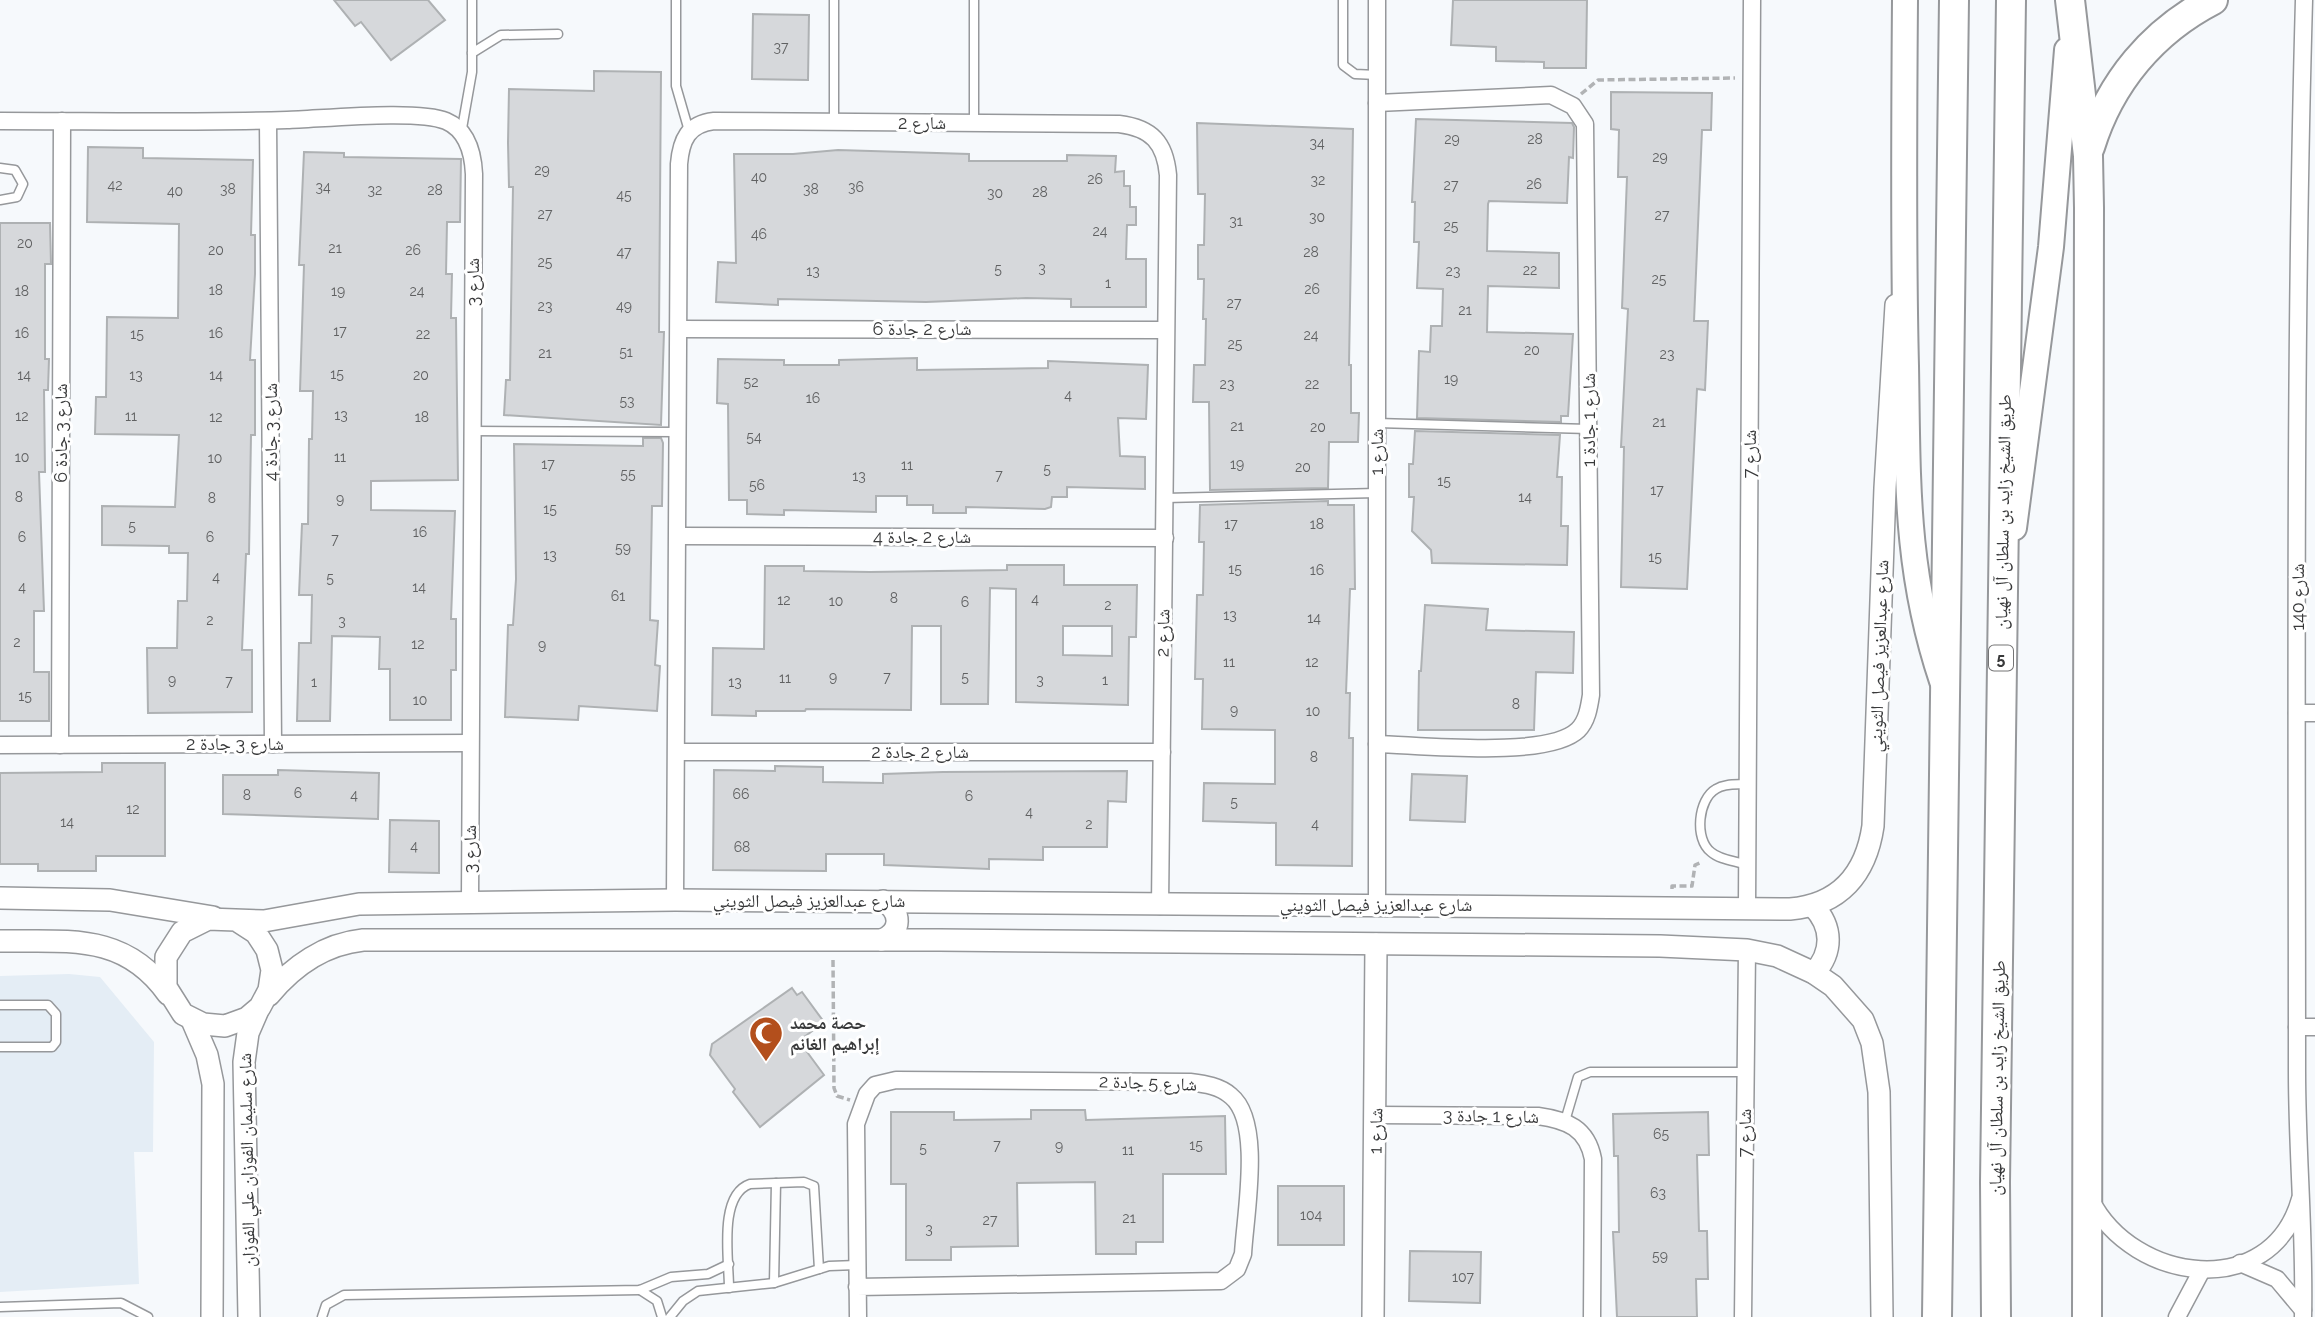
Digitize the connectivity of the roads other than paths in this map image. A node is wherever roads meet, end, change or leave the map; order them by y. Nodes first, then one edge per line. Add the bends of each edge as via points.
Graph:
1 (472, 0) edge
2 (676, 0) edge
3 (834, 0) edge
4 (974, 0) edge
5 (1343, 0) edge
6 (1377, 0) edge
7 (1752, 0) edge
8 (1905, 0) edge
9 (1954, 0) edge
10 (2011, 0) edge
11 (2070, 0) edge
12 (2213, 0) edge
13 (2304, 0) edge
14 (558, 34) dead end
15 (472, 53) junction
16 (1377, 75) junction
17 (1377, 103) junction
18 (0, 121) edge
19 (62, 121) junction
20 (268, 121) junction
21 (834, 122) junction
22 (974, 123) junction
23 (689, 131) junction
24 (461, 134) junction
25 (2088, 156) junction
26 (0, 168) edge
27 (0, 200) edge
28 (2308, 228) edge
29 (1903, 232) junction
30 (679, 329) junction
31 (1165, 330) junction
32 (2307, 405) edge
33 (1377, 423) junction
34 (1589, 429) junction
35 (473, 431) junction
36 (679, 432) junction
37 (1377, 493) junction
38 (1165, 498) junction
39 (679, 536) junction
40 (1165, 538) junction
41 (2002, 622) junction
42 (1944, 688) junction
43 (2297, 713) junction
44 (2315, 713) edge
45 (470, 743) junction
46 (273, 744) junction
47 (1377, 744) junction
48 (0, 745) edge
49 (60, 745) junction
50 (678, 752) junction
51 (1162, 752) junction
52 (1748, 784) junction
53 (1747, 865) junction
54 (0, 898) edge
55 (470, 900) junction
56 (675, 900) junction
57 (883, 901) junction
58 (939, 902) junction
59 (1377, 904) junction
60 (1160, 906) junction
61 (1813, 906) junction
62 (1666, 908) junction
63 (1747, 908) junction
64 (228, 920) junction
65 (882, 940) junction
66 (939, 940) junction
67 (0, 942) edge
68 (1377, 944) junction
69 (1660, 946) junction
70 (1746, 950) junction
71 (1814, 973) junction
72 (170, 996) junction
73 (263, 1003) junction
74 (0, 1005) edge
75 (192, 1020) junction
76 (2297, 1027) junction
77 (2315, 1027) edge
78 (0, 1047) edge
79 (1745, 1072) junction
80 (1376, 1115) junction
81 (1565, 1121) junction
82 (2308, 1176) edge
83 (776, 1183) junction
84 (2086, 1185) junction
85 (213, 1190) junction
86 (248, 1192) junction
87 (2302, 1194) junction
88 (2240, 1263) junction
89 (729, 1264) junction
90 (857, 1265) junction
91 (819, 1269) junction
92 (2202, 1270) junction
93 (774, 1283) junction
94 (857, 1287) junction
95 (729, 1288) junction
96 (640, 1290) junction
97 (0, 1307) edge
98 (2303, 1313) edge
99 (148, 1317) edge
100 (212, 1317) edge
101 (249, 1317) edge
102 (322, 1317) edge
103 (662, 1317) edge
104 (670, 1317) edge
105 (858, 1317) edge
106 (1373, 1317) edge
107 (1592, 1317) edge
108 (1743, 1317) edge
109 (1882, 1317) edge
110 (1937, 1317) edge
111 (1996, 1317) edge
112 (2087, 1317) edge
113 (2177, 1317) edge

1 - 15 lane
2 - 23 lane via 676,86
3 - 21 lane
4 - 22 lane
5 - 16 lane via 1343,65 1355,74
6 - 16 street, شارع 1
7 - 52 street, شارع 7
8 - 29 main road
9 - 42 highway
10 - 41 highway, طريق الشيخ زايد بن سلطان آل نهيان / 5
11 - 25 highway
11 - 41 main road via 2051,247
12 - 25 highway via 2160,36 2128,71 2104,111
13 - 28 street, شارع 140
14 - 15 lane via 500,35
15 - 24 lane
16 - 17 street, شارع 1
17 - 33 street, شارع 1
17 - 34 street, شارع 1 جادة 1 via 1539,94 1559,97 1573,106 1586,124
18 - 19 street
19 - 20 street
19 - 49 street, شارع 3 جادة 6
20 - 24 street via 423,116 449,122
20 - 46 street, شارع 3 جادة 4
21 - 22 street, شارع 2
21 - 23 street, شارع 2 via 714,121 697,124
22 - 31 street, شارع 2 via 1119,124 1147,131 1159,140 1167,175
23 - 30 street via 680,153
24 - 35 street, شارع 3 via 470,147 474,174
25 - 84 highway
26 - 27 lane via 15,170 23,184 17,197
28 - 32 street, شارع 140
29 - 42 main road via 1912,556 1921,611
29 - 61 street, شارع عبدالعزيز فيصل الثويني via 1890,366 1873,826 1856,877 1841,892
30 - 31 street, شارع 2 جادة 6
30 - 36 street
31 - 38 street, شارع 2
32 - 43 street, شارع 140
33 - 34 lane
33 - 37 street, شارع 1
34 - 47 street, شارع 1 جادة 1 via 1591,695 1586,719 1559,741 1538,746
35 - 36 lane
35 - 45 street, شارع 3
36 - 39 street
37 - 38 lane
37 - 47 street, شارع 1
38 - 40 street, شارع 2
39 - 40 street, شارع 2 جادة 4
39 - 50 street
40 - 51 street, شارع 2
41 - 111 highway, طريق الشيخ زايد بن سلطان آل نهيان / 5
42 - 110 highway
43 - 44 street
43 - 76 street, شارع 140
45 - 46 street, شارع 3 جادة 2
45 - 55 street, شارع 3
46 - 49 street, شارع 3 جادة 2
47 - 59 street, شارع 1
48 - 49 street, شارع 3 جادة 2
50 - 51 street, شارع 2 جادة 2
50 - 56 street
51 - 60 street, شارع 2
52 - 53 street, شارع 7
52 - 53 lane via 1718,787 1704,802 1702,840 1717,856
53 - 63 street, شارع 7
54 - 64 street, شارع عبدالعزيز فيصل الثويني via 118,900
55 - 56 street, شارع عبدالعزيز فيصل الثويني
55 - 64 street, شارع عبدالعزيز فيصل الثويني via 359,904 279,919
56 - 57 street, شارع عبدالعزيز فيصل الثويني
57 - 58 street, شارع عبدالعزيز فيصل الثويني
57 - 65 street via 891,905 898,921 890,937
58 - 60 street, شارع عبدالعزيز فيصل الثويني
58 - 66 street via 932,908 928,926
59 - 60 street, شارع عبدالعزيز فيصل الثويني
59 - 62 street, شارع عبدالعزيز فيصل الثويني
61 - 63 street, شارع عبدالعزيز فيصل الثويني
61 - 71 street via 1825,921 1829,940 1825,958
62 - 63 street, شارع عبدالعزيز فيصل الثويني
62 - 69 street via 1658,926
64 - 72 street via 199,921 175,939 164,967
64 - 73 street via 262,940 271,960 272,980
65 - 66 street
65 - 73 street via 346,942 306,960
66 - 68 street
67 - 72 street via 81,942 113,948 146,969
68 - 69 street
68 - 80 street, شارع 1
69 - 70 street
70 - 71 street
70 - 79 street, شارع 7
71 - 109 street via 1850,1002 1863,1020 1877,1069
72 - 75 street
73 - 75 street via 247,1018 226,1026
73 - 86 street, شارع سليمان الفوزان علي الفوزان via 244,1052
74 - 78 lane via 48,1005 56,1014 56,1042 52,1047
75 - 85 street, شارع سليمان الفوزان علي الفوزان via 213,1084
76 - 77 street
76 - 82 street, شارع 140
79 - 81 lane via 1590,1073 1578,1077
79 - 108 street, شارع 7
80 - 81 street, شارع 1 جادة 3 via 1538,1116
80 - 106 street, شارع 1
81 - 107 street, شارع 1 جادة 3 via 1584,1135 1593,1159
82 - 87 street, شارع 140
83 - 89 lane via 750,1184 734,1194 729,1209
83 - 91 lane via 814,1186
83 - 93 lane
84 - 92 street, شارع 140 via 2106,1224 2127,1245 2164,1263
84 - 112 highway
85 - 86 street
85 - 100 street, شارع سليمان الفوزان علي الفوزان
86 - 101 street, شارع سليمان الفوزان علي الفوزان
87 - 88 street, شارع 140 via 2292,1220 2275,1242
87 - 98 street, شارع 140
88 - 92 street, شارع 140
88 - 98 street, شارع 140 via 2277,1279
89 - 95 lane
89 - 96 lane via 708,1274 671,1277
90 - 91 lane
90 - 94 street
90 - 94 street, شارع 5 جادة 2 via 856,1132 861,1103 875,1085 896,1080 1191,1082 1230,1094 1244,1111 1249,1140 1243,1254 1237,1269 1221,1282
91 - 93 lane
92 - 113 street
93 - 95 lane
94 - 105 street
95 - 104 lane via 691,1295
96 - 102 lane via 354,1293 334,1298
96 - 103 lane via 657,1301
97 - 99 lane via 121,1303

